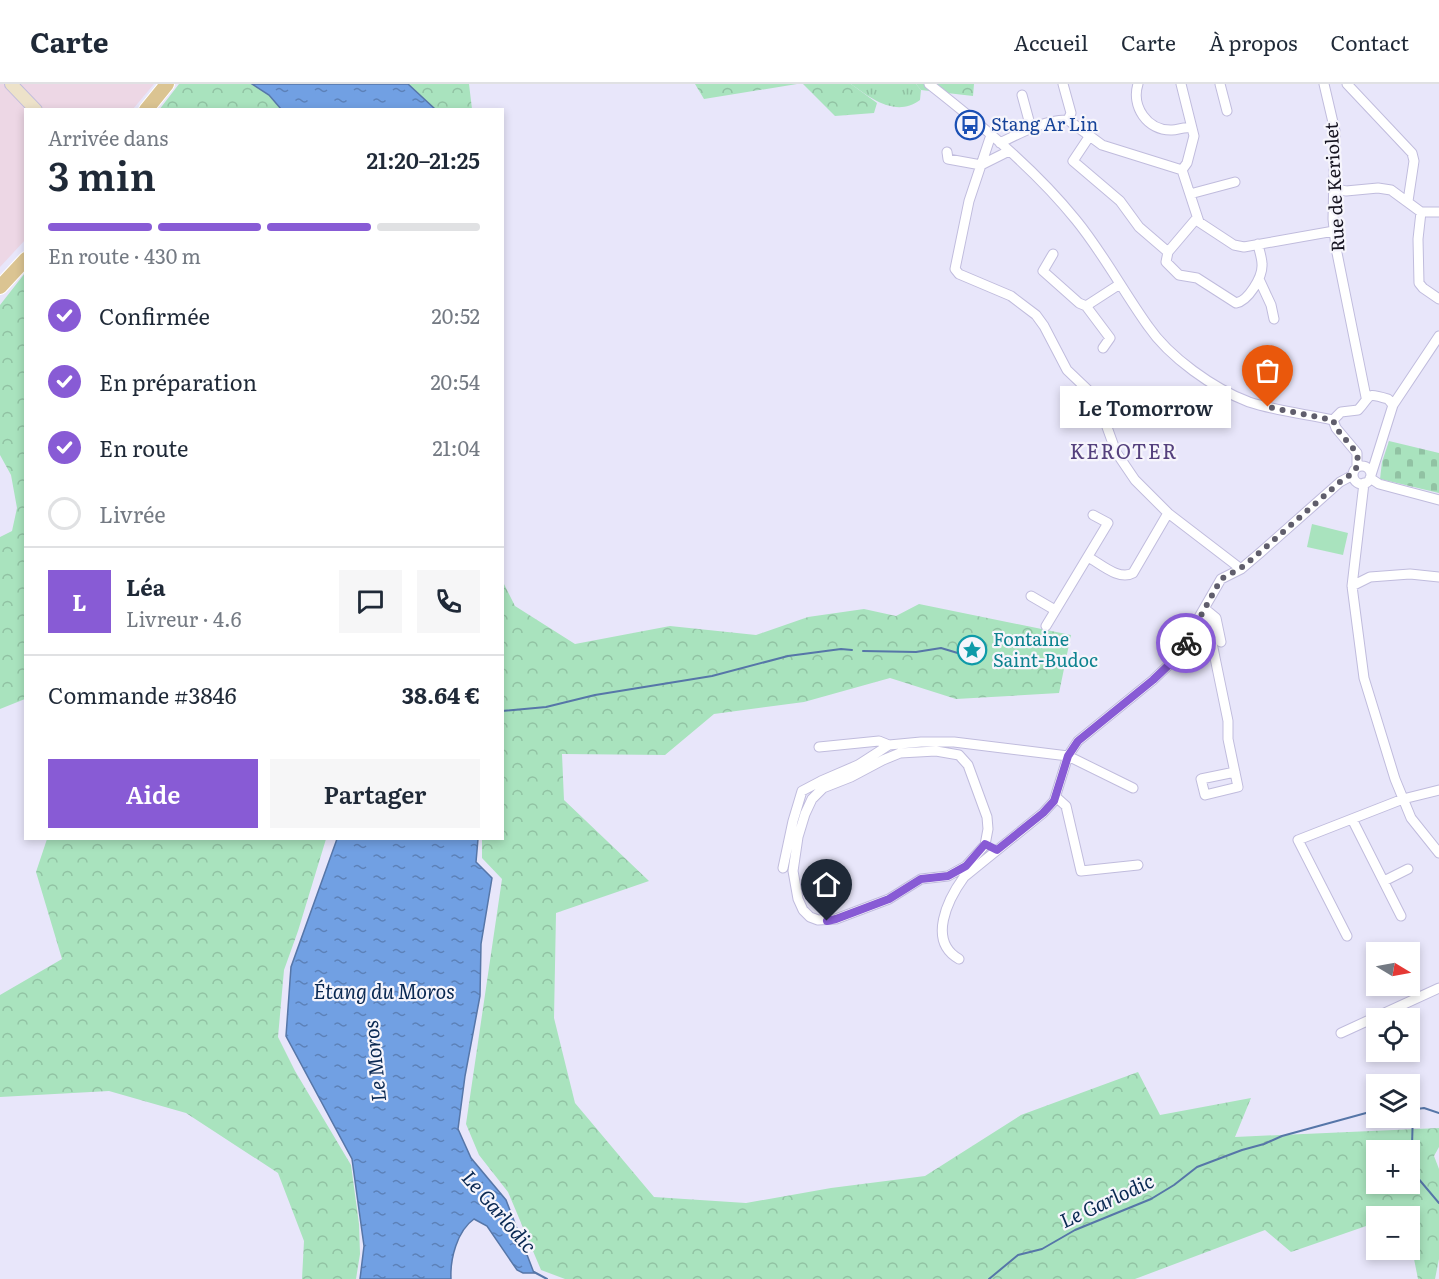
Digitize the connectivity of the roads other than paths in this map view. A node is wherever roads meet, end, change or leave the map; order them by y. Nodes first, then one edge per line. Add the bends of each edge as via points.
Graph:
1 (11, 84) edge
2 (167, 84) edge
3 (929, 84) edge
4 (1063, 84) edge
5 (1138, 84) edge
6 (1181, 84) edge
7 (1220, 84) edge
8 (1324, 84) edge
9 (1347, 84) edge
10 (1022, 94) dead end
11 (34, 108) edge
12 (148, 108) edge
13 (1227, 111) dead end
14 (1068, 120) junction
15 (1032, 128) junction
16 (1190, 128) junction
17 (991, 135) junction
18 (1089, 136) junction
19 (1000, 143) junction
20 (1009, 151) junction
21 (947, 152) dead end
22 (981, 165) junction
23 (1182, 170) junction
24 (1235, 182) dead end
25 (1333, 188) junction
26 (1190, 194) junction
27 (1408, 201) junction
28 (1421, 212) junction
29 (1439, 212) edge
30 (1196, 219) junction
31 (1334, 231) junction
32 (1258, 244) junction
33 (1168, 252) junction
34 (1053, 254) dead end
35 (24, 261) edge
36 (1259, 279) junction
37 (1120, 284) junction
38 (0, 287) edge
39 (1439, 299) edge
40 (1086, 306) junction
41 (1274, 319) dead end
42 (1439, 336) edge
43 (1103, 348) dead end
44 (1366, 397) junction
45 (1393, 405) junction
46 (1333, 420) junction
47 (1355, 471) junction
48 (1368, 479) junction
49 (1439, 500) edge
50 (1168, 513) junction
51 (1093, 515) dead end
52 (1088, 556) junction
53 (1241, 568) junction
54 (1353, 568) junction
55 (1439, 576) edge
56 (1370, 577) junction
57 (1352, 586) junction
58 (1031, 596) dead end
59 (1204, 609) junction
60 (1056, 610) junction
61 (1046, 626) dead end
62 (1221, 642) dead end
63 (889, 745) junction
64 (819, 747) dead end
65 (1068, 756) junction
66 (1234, 772) dead end
67 (1134, 788) dead end
68 (1439, 790) edge
69 (1056, 797) junction
70 (1403, 799) junction
71 (1352, 819) junction
72 (985, 844) junction
73 (997, 850) junction
74 (1439, 853) edge
75 (1138, 865) dead end
76 (783, 868) dead end
77 (1408, 869) dead end
78 (1384, 881) junction
79 (1401, 916) dead end
80 (1347, 936) dead end
81 (959, 959) dead end
82 (1439, 988) edge
83 (1341, 1033) dead end

1 - 11 main road
2 - 12 main road
3 - 17 street
4 - 14 street via 1071,113
5 - 16 street via 1139,109 1147,123 1160,129
6 - 16 street
7 - 13 street
8 - 25 street, Rue de Keriolet via 1335,131
9 - 27 street via 1412,153
10 - 15 street
14 - 15 street
14 - 18 street
15 - 19 street
16 - 23 street via 1194,136
17 - 19 street
17 - 22 street
18 - 23 street via 1102,145
18 - 33 street via 1073,160 1120,201 1139,227
19 - 20 street
20 - 22 street
20 - 37 street via 1075,219
21 - 22 street via 948,159
22 - 50 street via 955,269 1011,296 1044,326 1067,370 1099,405 1124,465
23 - 26 street
24 - 26 street
25 - 27 street via 1391,190
25 - 31 street, Rue de Keriolet
26 - 30 street
27 - 28 street
28 - 29 street
28 - 39 street via 1419,283
30 - 32 street via 1240,248
30 - 33 street
31 - 32 street
31 - 44 street, Rue de Keriolet
32 - 36 street via 1263,265
33 - 36 street via 1166,262 1179,275 1197,278 1236,303 1244,299
34 - 40 street via 1043,271
35 - 38 main road
36 - 41 street
37 - 40 street
37 - 46 street via 1148,327 1212,384 1256,404
40 - 43 street via 1110,338
42 - 45 street
44 - 45 street via 1375,395
44 - 46 street via 1358,410 1341,412
45 - 48 street
46 - 47 street via 1357,453
47 - 48 street via 1356,482
47 - 48 street via 1362,466 1367,468
47 - 53 street
48 - 49 street
48 - 54 street
50 - 52 street via 1130,575 1120,575
50 - 53 street
51 - 52 street via 1108,523
52 - 60 street
53 - 59 street via 1221,579
54 - 56 street
54 - 57 street
55 - 56 street
56 - 57 street
57 - 70 street via 1364,678
58 - 60 street
59 - 62 street via 1216,618
59 - 65 street via 1175,659 1078,741
59 - 66 street via 1228,721
60 - 61 street
63 - 64 street via 879,741
63 - 65 street via 954,742
63 - 76 street via 858,765 802,791
65 - 67 street
65 - 69 street
68 - 70 street
69 - 73 street via 1043,813
69 - 75 street via 1066,806 1081,871
70 - 71 street
70 - 74 street via 1411,818
71 - 78 street
71 - 80 street via 1298,840
72 - 72 street via 987,817 968,765 959,755 936,751 900,753 823,788 812,799 794,861 798,899 810,917 836,919 889,899 921,879 948,876 966,866
72 - 73 street
73 - 81 street via 964,877 947,909 943,938 951,954
77 - 78 street
78 - 79 street
82 - 83 street

